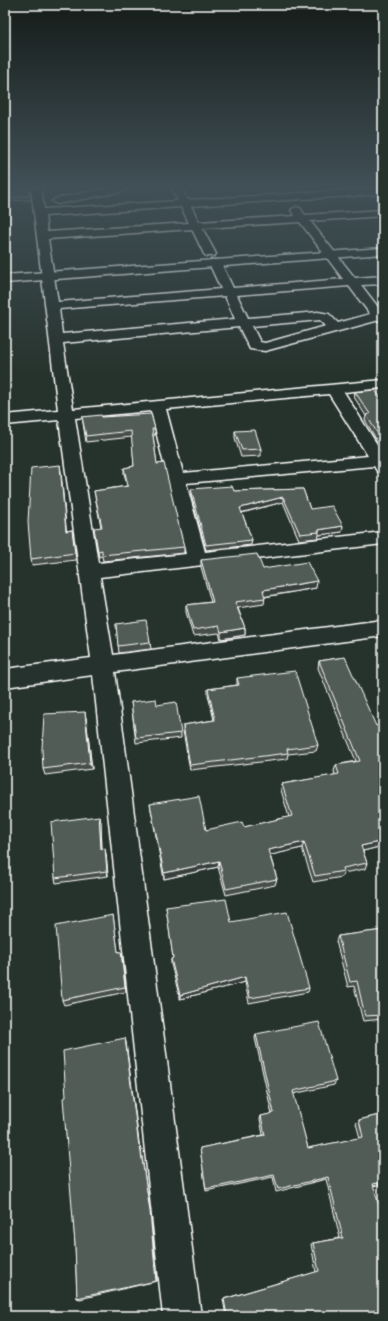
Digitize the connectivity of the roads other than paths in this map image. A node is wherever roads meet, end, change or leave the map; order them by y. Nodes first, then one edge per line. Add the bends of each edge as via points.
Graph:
1 (44, 250) edge
2 (208, 250) edge
3 (327, 250) junction
4 (383, 251) edge
5 (212, 258) junction
6 (5, 269) edge
7 (47, 271) junction
8 (5, 279) edge
9 (383, 280) edge
10 (352, 282) junction
11 (229, 292) junction
12 (52, 306) junction
13 (381, 316) edge
14 (244, 322) junction
15 (336, 328) junction
16 (57, 339) junction
17 (383, 384) edge
18 (334, 389) junction
19 (157, 406) junction
20 (66, 414) junction
21 (5, 420) edge
22 (381, 463) edge
23 (177, 479) junction
24 (383, 538) edge
25 (197, 559) junction
26 (90, 571) junction
27 (383, 628) edge
28 (103, 665) junction
29 (5, 678) edge
30 (182, 1316) edge

1 - 7 street
2 - 5 street
3 - 4 street
3 - 5 street
3 - 10 street
5 - 7 street
5 - 11 street
6 - 7 street
7 - 8 street
7 - 12 street
9 - 10 street
10 - 11 street
10 - 13 street
11 - 12 street
11 - 14 street
12 - 16 street
13 - 15 street
14 - 15 street via 318,316 324,317
14 - 15 street via 256,346 261,348
14 - 16 street
16 - 20 street
17 - 18 street
18 - 19 street
18 - 22 street
19 - 20 street
19 - 23 street
20 - 21 street
20 - 26 street
22 - 23 street
23 - 25 street
24 - 25 street
25 - 26 street
26 - 28 street
27 - 28 street
28 - 29 street
28 - 30 street

